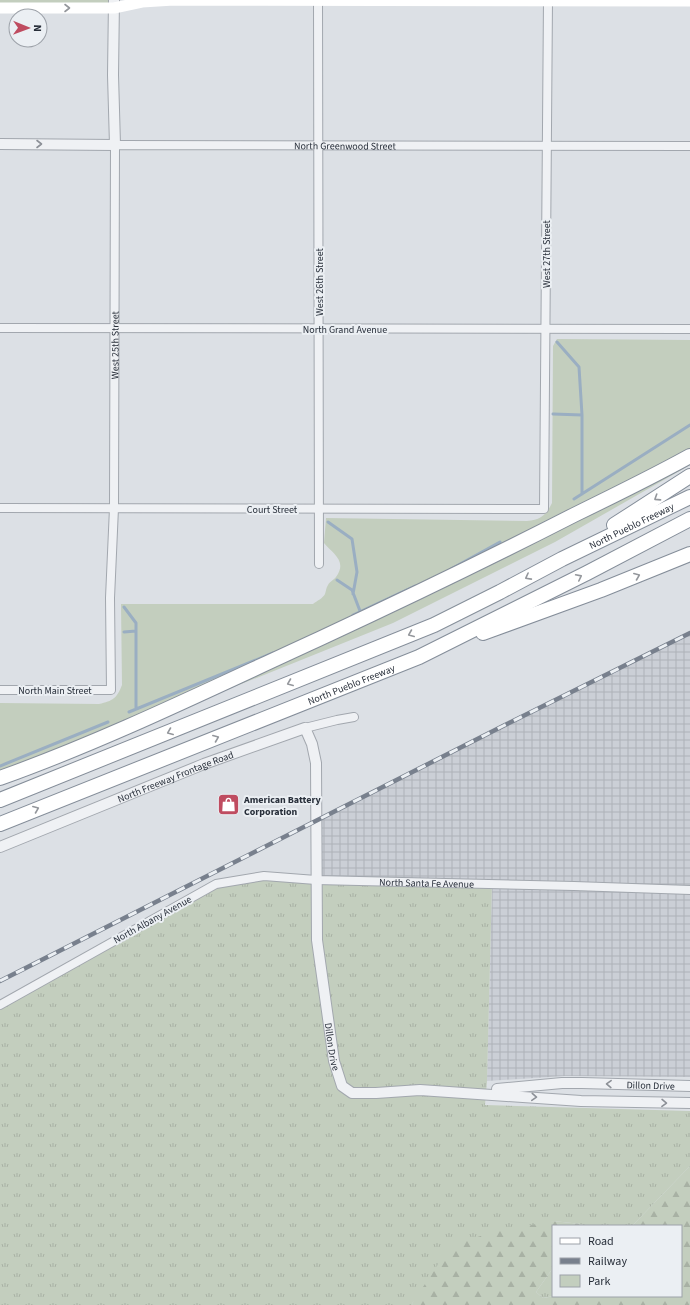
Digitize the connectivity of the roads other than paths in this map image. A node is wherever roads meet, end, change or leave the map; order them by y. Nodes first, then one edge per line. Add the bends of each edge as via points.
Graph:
1 (174, 0) edge
2 (318, 0) edge
3 (548, 0) edge
4 (690, 1) edge
5 (114, 4) edge
6 (0, 8) edge
7 (0, 144) edge
8 (115, 145) junction
9 (318, 145) junction
10 (546, 145) junction
11 (690, 146) edge
12 (0, 328) edge
13 (115, 328) junction
14 (319, 329) junction
15 (546, 329) junction
16 (690, 329) edge
17 (690, 456) edge
18 (690, 476) edge
19 (690, 497) edge
20 (0, 508) edge
21 (114, 508) junction
22 (319, 509) junction
23 (544, 509) joint
24 (690, 519) edge
25 (690, 554) edge
26 (562, 559) junction
27 (319, 564) dead end
28 (419, 657) junction
29 (0, 690) edge
30 (111, 690) joint
31 (354, 717) dead end
32 (305, 728) junction
33 (0, 778) edge
34 (0, 800) edge
35 (0, 824) edge
36 (0, 847) edge
37 (316, 880) junction
38 (690, 890) edge
39 (0, 1005) edge
40 (690, 1086) edge
41 (467, 1092) junction
42 (690, 1103) edge

1 - 2 main road
1 - 5 main road
2 - 3 main road
2 - 9 street, West 26th Street
3 - 4 main road
3 - 10 street, West 27th Street
6 -> 5 main road
5 - 8 street, West 25th Street
7 -> 8 street, North Greenwood Street
8 - 9 street, North Greenwood Street
8 - 13 street, West 25th Street
9 - 10 street, North Greenwood Street
9 - 14 street, West 26th Street
10 - 11 street, North Greenwood Street
10 - 15 street, West 27th Street
12 - 13 street, North Grand Avenue
13 - 14 street, North Grand Avenue
13 - 21 street, West 25th Street
14 - 15 street, North Grand Avenue
14 - 22 street, West 26th Street
15 - 16 street, North Grand Avenue
15 - 23 street, West 27th Street
17 - 33 highway via 492,557 376,612 137,723
18 -> 26 highway
19 - 26 highway, North Pueblo Freeway
20 - 21 street, Court Street
21 - 22 street, Court Street
21 - 30 street, West 25th Street via 110,598
22 - 23 street, Court Street
22 - 27 street, West 26th Street
28 -> 24 highway, North Pueblo Freeway
28 -> 25 highway via 601,590
26 -> 34 highway, North Pueblo Freeway via 434,625
35 -> 28 highway, North Pueblo Freeway
29 - 30 street, North Main Street
31 - 32 street, North Freeway Frontage Road
32 - 36 street, North Freeway Frontage Road via 204,764
32 - 37 street via 316,763
37 - 38 street, North Santa Fe Avenue
37 - 39 street, North Albany Avenue via 264,876 216,884
37 - 41 street, Dillon Drive via 317,940 334,1060 342,1086 352,1093 420,1090
40 -> 41 street, Dillon Drive via 562,1083
41 -> 42 street, Dillon Drive via 581,1101

